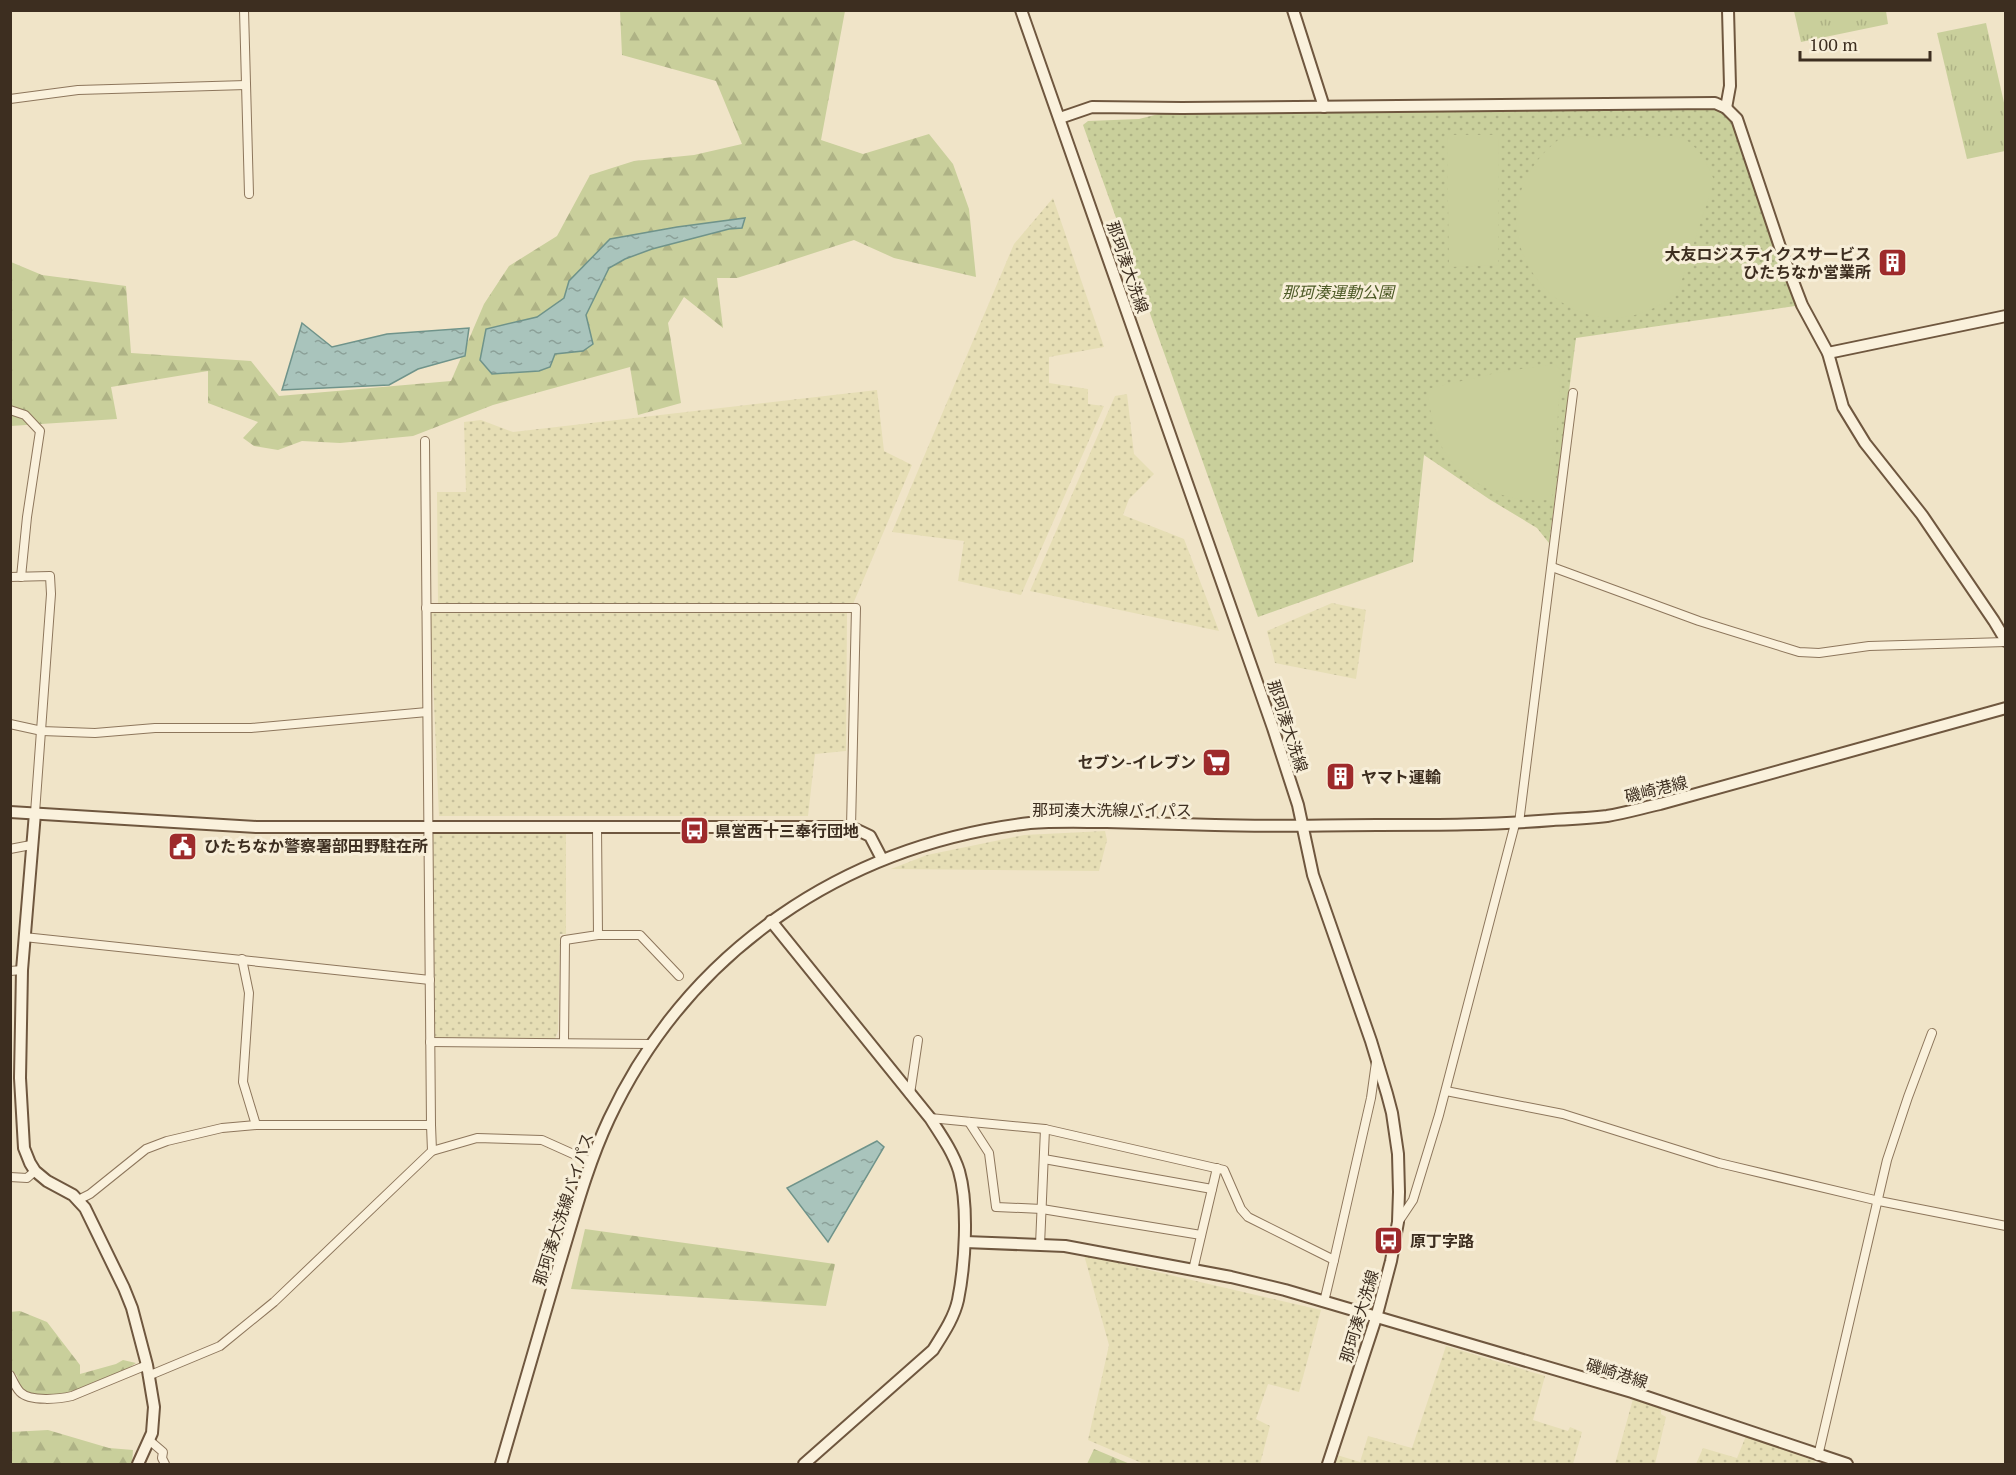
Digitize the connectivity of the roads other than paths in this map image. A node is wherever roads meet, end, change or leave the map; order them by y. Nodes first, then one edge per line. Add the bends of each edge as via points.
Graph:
1 (244, 10) edge
2 (1022, 10) edge
3 (1293, 10) edge
4 (1728, 10) edge
5 (246, 86) junction
6 (10, 99) edge
7 (1324, 107) junction
8 (1726, 108) junction
9 (1060, 118) junction
10 (249, 194) dead end
11 (2006, 316) edge
12 (1828, 353) junction
13 (1573, 393) dead end
14 (10, 410) edge
15 (425, 441) dead end
16 (1552, 567) junction
17 (10, 577) edge
18 (21, 577) junction
19 (426, 608) junction
20 (2006, 641) edge
21 (2006, 708) edge
22 (427, 712) junction
23 (10, 724) edge
24 (42, 731) junction
25 (10, 812) edge
26 (35, 813) junction
27 (1517, 824) junction
28 (1302, 826) junction
29 (430, 827) junction
30 (597, 827) junction
31 (851, 827) junction
32 (31, 845) junction
33 (10, 849) edge
34 (882, 860) junction
35 (771, 921) junction
36 (598, 935) junction
37 (24, 937) junction
38 (242, 959) junction
39 (16, 970) edge
40 (679, 976) dead end
41 (430, 980) junction
42 (1932, 1033) dead end
43 (918, 1040) dead end
44 (430, 1042) junction
45 (564, 1042) junction
46 (651, 1044) junction
47 (1376, 1058) junction
48 (1446, 1091) junction
49 (910, 1094) junction
50 (930, 1118) junction
51 (969, 1122) junction
52 (256, 1125) junction
53 (431, 1125) junction
54 (1045, 1130) junction
55 (432, 1151) junction
56 (1044, 1159) junction
57 (591, 1162) junction
58 (1216, 1168) junction
59 (36, 1171) junction
60 (10, 1177) edge
61 (1212, 1189) junction
62 (78, 1200) junction
63 (1879, 1201) junction
64 (1042, 1209) junction
65 (1398, 1222) junction
66 (2006, 1226) edge
67 (1201, 1235) junction
68 (964, 1242) junction
69 (1040, 1245) junction
70 (1334, 1260) junction
71 (1193, 1270) junction
72 (1324, 1302) junction
73 (1376, 1318) junction
74 (148, 1371) junction
75 (10, 1375) edge
76 (149, 1440) junction
77 (1818, 1456) junction
78 (138, 1464) edge
79 (165, 1464) edge
80 (501, 1464) edge
81 (804, 1464) edge
82 (1328, 1464) edge
83 (1846, 1464) edge

1 - 5 street
2 - 9 street, 那珂湊大洗線
3 - 7 street
4 - 8 street via 1730,86
5 - 6 street via 78,90
5 - 10 street
7 - 8 street via 1715,103
7 - 9 street via 1092,107
8 - 12 street via 1737,119 1802,305
9 - 28 street, 那珂湊大洗線 via 1273,728
11 - 12 street
12 - 20 street via 1852,425 1922,515
13 - 16 street
14 - 18 street via 26,415 40,431
15 - 19 street
16 - 20 street via 1699,621 1799,652
16 - 27 street
17 - 18 street
18 - 24 street via 50,576
19 - 22 street
19 - 31 street via 856,608
21 - 27 street, 磯崎港線 via 1660,804 1606,816
22 - 24 street via 251,728
22 - 29 street
23 - 24 street
24 - 26 street
25 - 26 street
26 - 29 street via 256,826
26 - 32 street
27 - 28 street, 磯崎港線
27 - 48 street
28 - 34 street, 那珂湊大洗線バイパス via 1036,823 966,833
28 - 47 street, 那珂湊大洗線 via 1316,885
29 - 30 street
29 - 41 street
30 - 31 street
30 - 36 street
31 - 34 street via 870,836
32 - 33 street
32 - 37 street
34 - 35 street, 那珂湊大洗線バイパス via 826,887
35 - 46 street, 那珂湊大洗線バイパス via 701,984
35 - 49 street
36 - 40 street via 640,935
36 - 45 street via 565,940
37 - 38 street
37 - 39 street
38 - 41 street
38 - 52 street via 249,993 243,1082
39 - 59 street via 23,1139
41 - 44 street
42 - 63 street via 1887,1160
43 - 49 street
44 - 45 street
44 - 53 street
45 - 46 street
46 - 57 street, 那珂湊大洗線バイパス via 610,1117
47 - 65 street, 那珂湊大洗線 via 1395,1132
47 - 70 street via 1371,1098
48 - 63 street via 1563,1114 1719,1163
48 - 65 street via 1413,1200
49 - 50 street
50 - 51 street
50 - 68 street via 959,1171
51 - 54 street
51 - 64 street via 989,1153 996,1207
52 - 53 street
52 - 62 street via 222,1128 146,1149
53 - 55 street
54 - 56 street
54 - 58 street
55 - 57 street via 477,1138 542,1140
55 - 74 street via 274,1302 220,1346
56 - 61 street
56 - 64 street
57 - 80 street, 那珂湊大洗線バイパス
58 - 61 street
58 - 70 street via 1224,1170 1248,1218
59 - 60 street via 27,1178
59 - 62 street
61 - 67 street
62 - 74 street via 90,1216 124,1288
63 - 66 street
63 - 77 street
64 - 67 street
64 - 69 street
65 - 73 street, 那珂湊大洗線
67 - 71 street
68 - 69 street, 磯崎港線
68 - 81 street via 957,1301 933,1350
69 - 71 street, 磯崎港線 via 1065,1246
70 - 72 street
71 - 72 street, 磯崎港線
72 - 73 street, 磯崎港線
73 - 77 street, 磯崎港線 via 1632,1392
73 - 82 street, 那珂湊大洗線
74 - 75 street via 60,1399 22,1395
74 - 76 street via 154,1407
76 - 78 street
76 - 79 street via 163,1452
77 - 83 street, 磯崎港線

